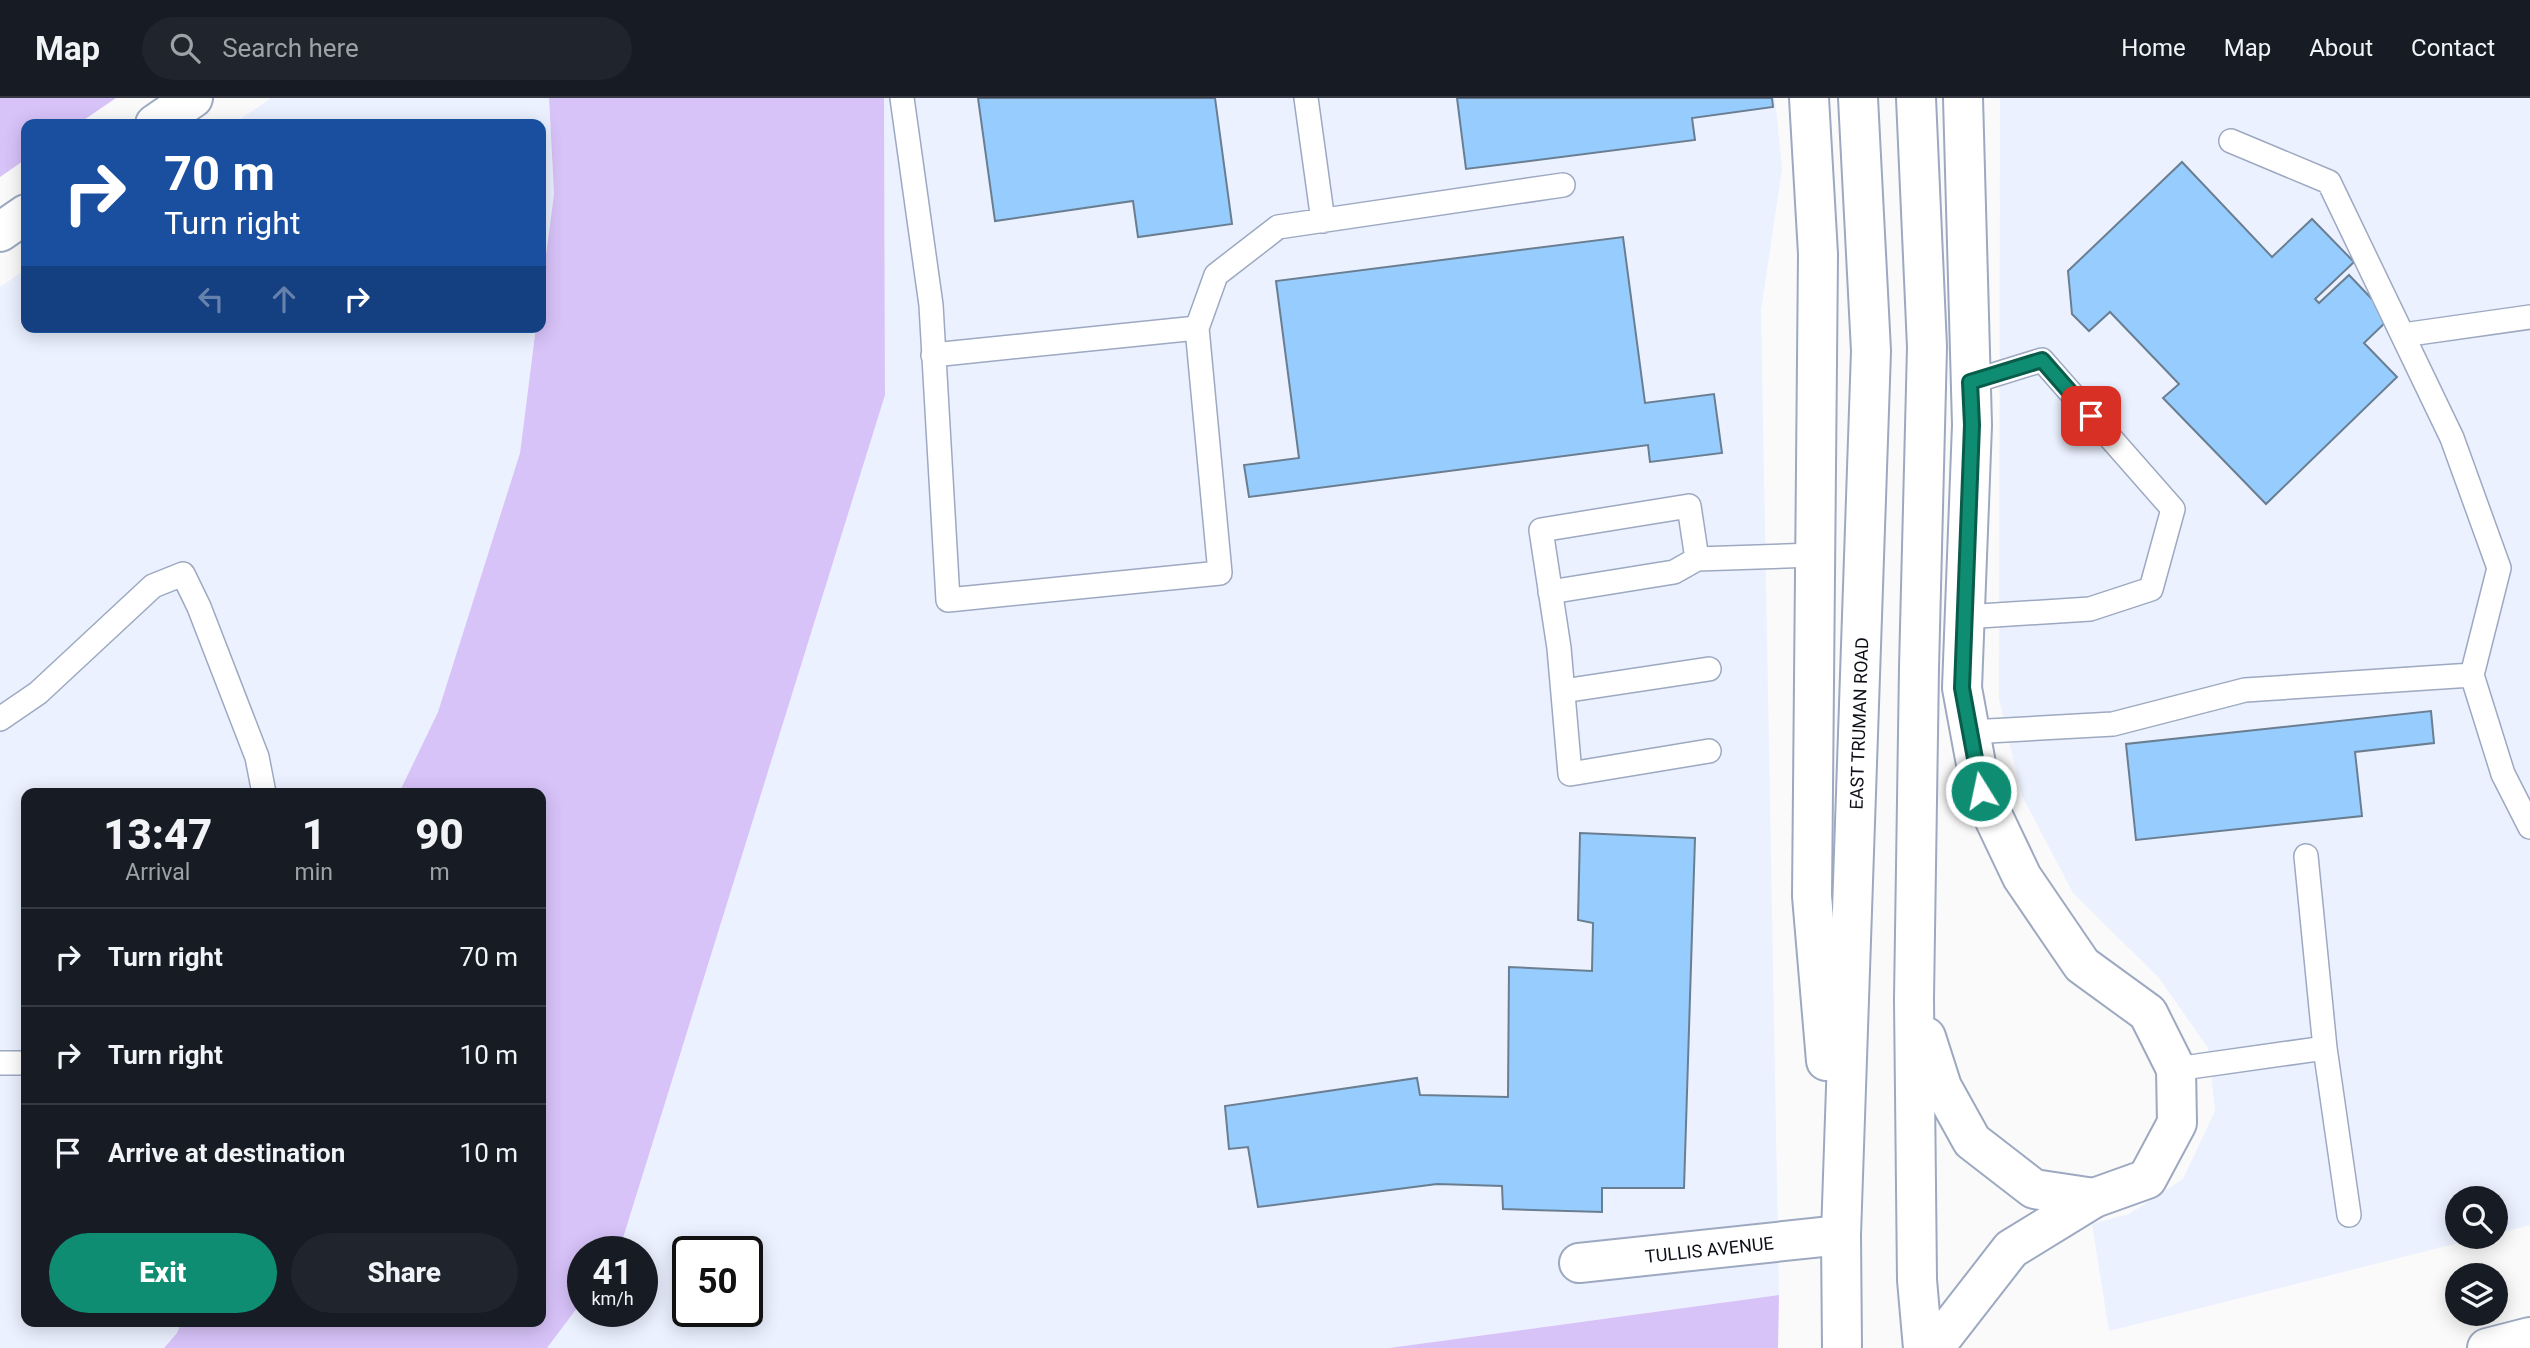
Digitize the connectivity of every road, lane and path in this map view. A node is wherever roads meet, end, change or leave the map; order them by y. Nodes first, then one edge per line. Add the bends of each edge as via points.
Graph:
1 (193, 98) edge
2 (902, 98) edge
3 (1306, 98) edge
4 (1809, 98) edge
5 (1858, 98) edge
6 (1916, 98) edge
7 (1962, 98) edge
8 (162, 119) edge
9 (2231, 141) dead end
10 (1563, 185) dead end
11 (21, 217) edge
12 (1323, 220) junction
13 (0, 232) edge
14 (2530, 317) edge
15 (1197, 328) junction
16 (2403, 335) junction
17 (933, 355) junction
18 (1970, 382) junction
19 (1814, 555) junction
20 (1697, 559) junction
21 (1550, 592) junction
22 (1965, 617) junction
23 (1709, 669) dead end
24 (2472, 675) junction
25 (1563, 691) junction
26 (0, 719) edge
27 (1970, 732) junction
28 (1709, 751) dead end
29 (263, 788) edge
30 (2530, 827) edge
31 (2306, 856) dead end
32 (1914, 999) junction
33 (2325, 1048) junction
34 (0, 1063) edge
35 (21, 1063) edge
36 (2176, 1069) junction
37 (2094, 1198) junction
38 (2349, 1215) dead end
39 (1841, 1235) junction
40 (1579, 1264) dead end
41 (2530, 1337) edge
42 (1842, 1348) edge
43 (1923, 1348) edge
44 (1934, 1348) edge
45 (2487, 1348) edge

1 - 8 main road
2 - 17 lane
3 - 12 lane
4 - 19 main road via 1818,254
5 - 39 main road, EAST TRUMAN ROAD via 1871,351
6 - 32 main road via 1927,347
7 - 18 main road
9 - 16 lane via 2329,182
10 - 12 lane
11 - 13 main road
12 - 15 lane via 1278,227 1216,275
14 - 16 lane
15 - 17 lane
15 - 17 lane via 1220,573 948,600
16 - 24 lane via 2452,438 2499,568
18 - 22 main road
18 - 22 lane via 2042,360 2173,509 2151,589 2090,609
19 - 20 lane
19 - 39 main road via 1812,896
20 - 21 lane via 1674,572
20 - 21 lane via 1689,506 1541,530
21 - 25 lane
22 - 27 main road via 1962,688
23 - 25 lane
24 - 27 lane via 2245,690 2113,724
24 - 30 lane via 2503,774
25 - 28 lane via 1570,774
26 - 29 lane via 38,693 153,586 183,574 257,757
27 - 36 main road via 1981,791 2022,877 2082,965 2148,1013
31 - 33 lane
32 - 37 main road via 1942,1087 1972,1141 2034,1189
32 - 43 main road via 1917,1280
33 - 36 lane
33 - 38 lane
34 - 35 lane
36 - 37 main road via 2176,1122 2147,1179
37 - 44 main road via 2011,1249
39 - 40 main road, TULLIS AVENUE
39 - 42 main road, EAST TRUMAN ROAD
41 - 45 main road

